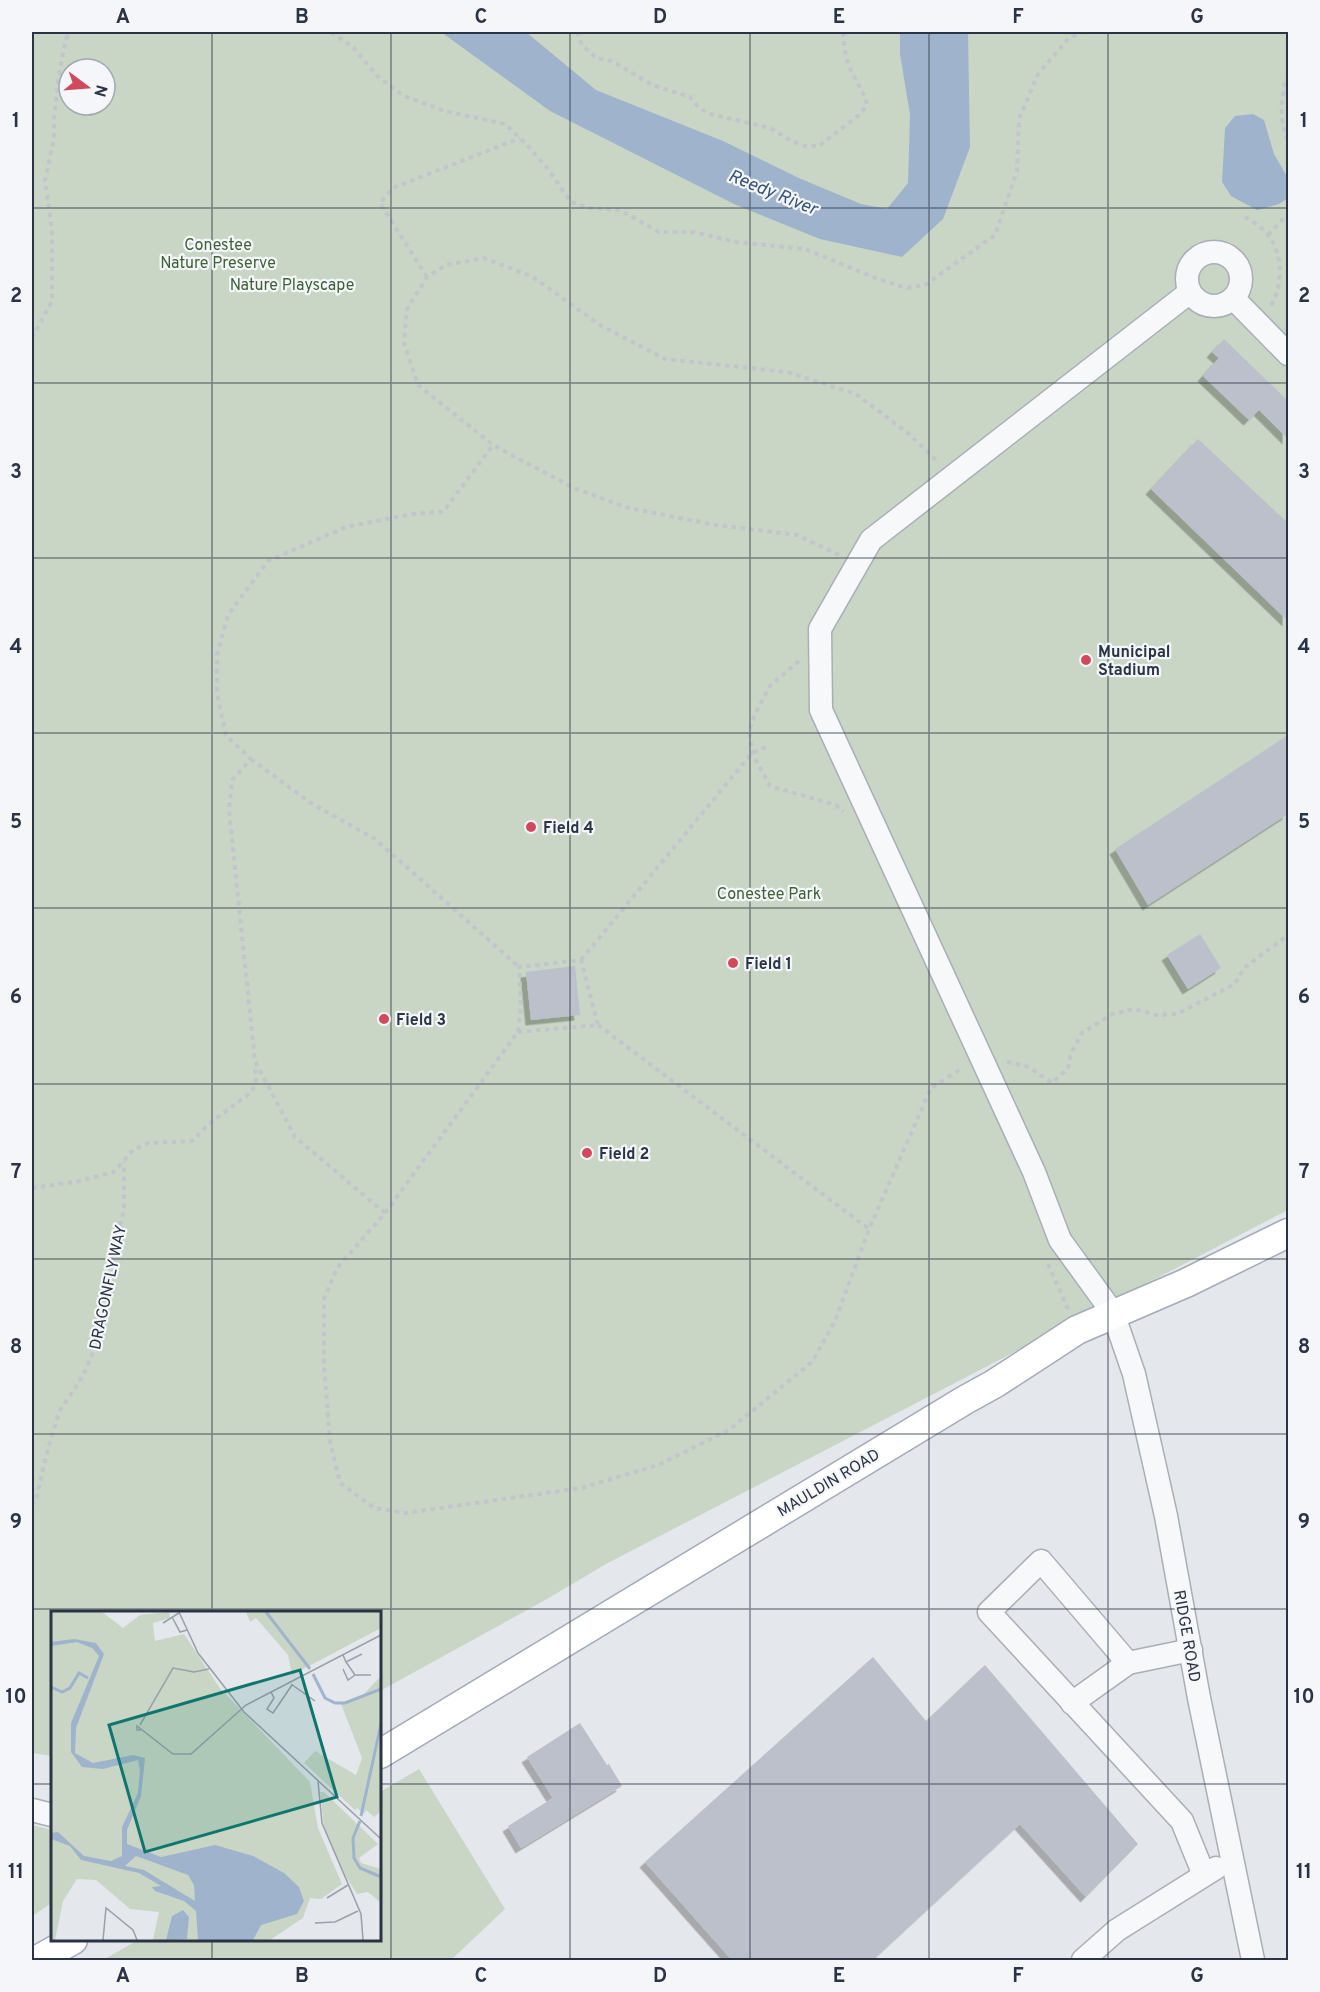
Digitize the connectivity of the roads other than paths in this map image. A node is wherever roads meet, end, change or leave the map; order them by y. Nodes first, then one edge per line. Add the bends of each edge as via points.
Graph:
1 (1190, 292) junction
2 (1234, 299) junction
3 (1288, 354) edge
4 (1288, 1233) edge
5 (1113, 1313) junction
6 (1191, 1650) junction
7 (1128, 1663) junction
8 (1072, 1703) junction
9 (381, 1753) edge
10 (32, 1810) edge
11 (51, 1815) edge
12 (1232, 1857) junction
13 (1204, 1875) junction
14 (71, 1941) edge
15 (38, 1960) edge
16 (1083, 1960) edge
17 (1253, 1960) edge

1 - 2 street via 1198,302 1210,306
1 - 2 street via 1186,277 1191,263 1203,253 1218,251 1232,258 1241,270 1241,286
1 - 5 street, RIDGE ROAD via 871,540 820,629 821,710 972,1063 1034,1172 1060,1240
2 - 3 street
4 - 5 main road, MAULDIN ROAD via 1186,1283
5 - 6 street, RIDGE ROAD via 1134,1374
5 - 9 main road, MAULDIN ROAD via 1077,1330
6 - 7 street
6 - 12 street, RIDGE ROAD
7 - 8 street
7 - 8 street via 1041,1562 989,1612
8 - 13 street via 1182,1821
10 - 11 street
12 - 13 street
12 - 17 street, RIDGE ROAD
13 - 16 street via 1117,1930
14 - 15 main road

